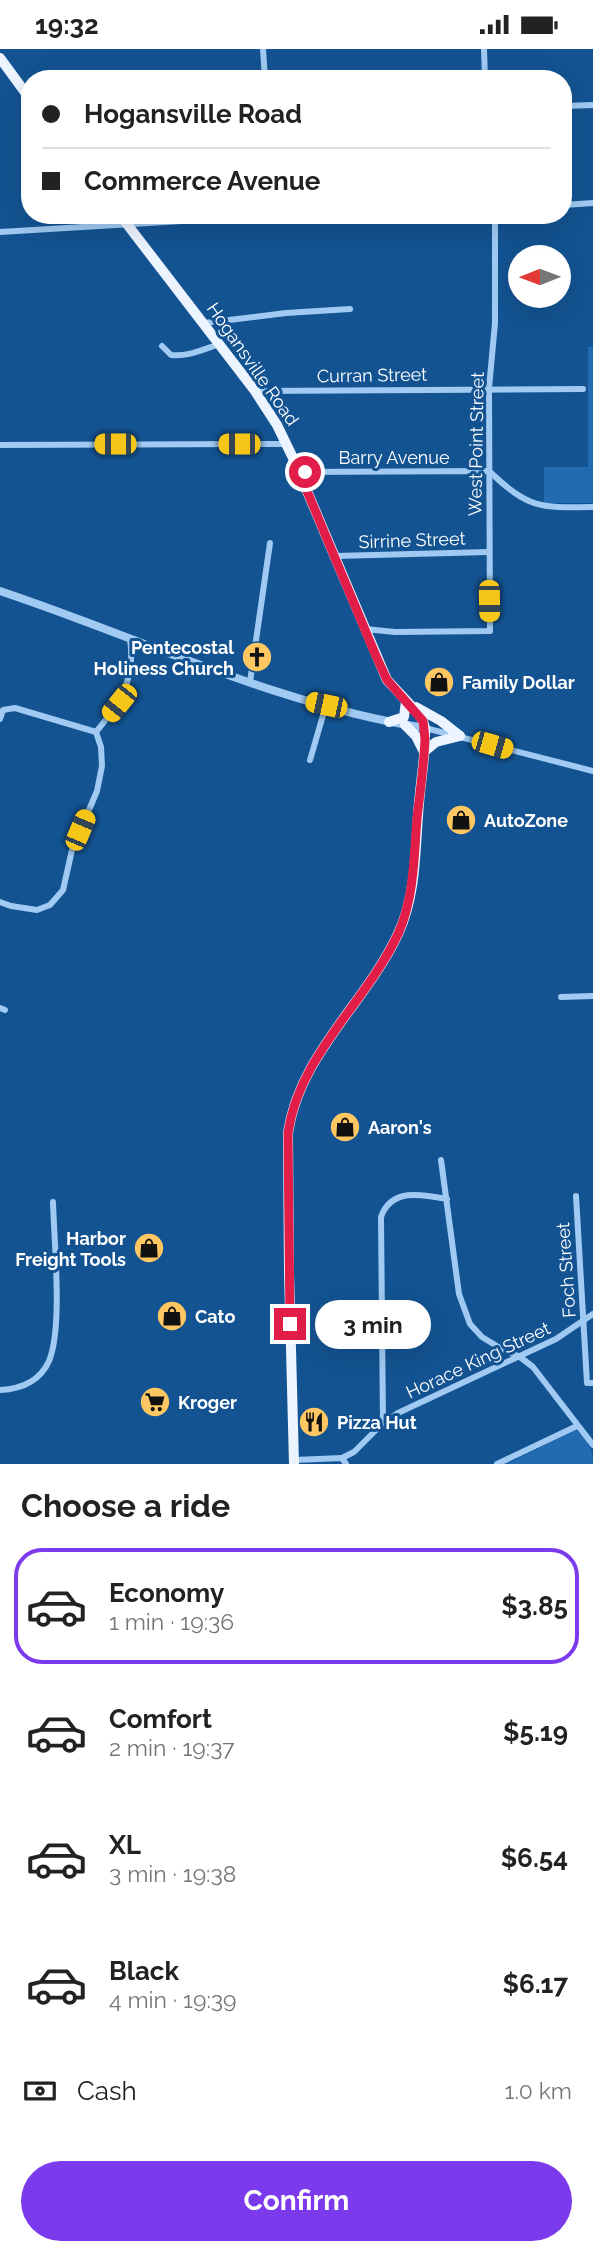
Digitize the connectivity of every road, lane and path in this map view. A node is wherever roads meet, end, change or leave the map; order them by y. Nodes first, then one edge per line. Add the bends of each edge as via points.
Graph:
1 (263, 49) edge
2 (484, 49) edge
3 (0, 58) edge
4 (264, 70) edge
5 (485, 70) edge
6 (21, 87) edge
7 (593, 105) edge
8 (572, 106) edge
9 (593, 203) edge
10 (572, 204) edge
11 (83, 224) edge
12 (127, 224) edge
13 (495, 224) edge
14 (0, 232) edge
15 (350, 309) dead end
16 (204, 323) junction
17 (220, 344) junction
18 (162, 346) dead end
19 (489, 388) junction
20 (583, 389) dead end
21 (255, 391) junction
22 (287, 443) junction
23 (0, 445) edge
24 (489, 471) junction
25 (299, 472) junction
26 (593, 507) edge
27 (270, 543) dead end
28 (489, 552) junction
29 (335, 556) junction
30 (0, 590) edge
31 (365, 629) junction
32 (130, 639) junction
33 (250, 682) junction
34 (406, 701) junction
35 (326, 705) junction
36 (0, 719) edge
37 (388, 722) junction
38 (405, 725) junction
39 (425, 728) junction
40 (96, 732) junction
41 (460, 736) junction
42 (424, 752) junction
43 (310, 760) dead end
44 (593, 771) edge
45 (0, 902) edge
46 (593, 996) edge
47 (561, 997) dead end
48 (441, 1160) dead end
49 (576, 1196) dead end
50 (446, 1199) junction
51 (53, 1202) dead end
52 (593, 1314) edge
53 (583, 1322) junction
54 (520, 1357) junction
55 (590, 1383) edge
56 (0, 1390) edge
57 (383, 1423) junction
58 (577, 1426) junction
59 (593, 1445) edge
60 (344, 1461) edge
61 (294, 1462) edge
62 (498, 1464) edge

1 - 4 street
2 - 5 street
3 - 6 main road
7 - 8 street
9 - 10 street
11 - 14 street
12 - 16 main road, Hogansville Road
13 - 19 street, West Point Street via 495,323
15 - 16 street
16 - 17 main road, Hogansville Road
17 - 18 street via 177,356
17 - 21 main road, Hogansville Road
19 - 20 street, Curran Street
19 - 21 street, Curran Street
19 - 24 street, West Point Street
21 - 22 main road, Hogansville Road
22 - 23 street
22 - 25 main road, Hogansville Road
24 - 25 street, Barry Avenue
24 - 26 street via 512,493 537,505
24 - 28 street, West Point Street
25 - 29 main road, Hogansville Road
27 - 33 street
28 - 29 street, Sirrine Street
28 - 31 street, West Point Street via 490,631
29 - 31 main road, Hogansville Road
30 - 32 street
31 - 34 main road, Hogansville Road via 387,680
32 - 33 street
32 - 40 street via 131,668 119,703
33 - 35 street
34 - 37 main road via 404,717
34 - 39 main road, Hogansville Road
34 - 41 main road
35 - 37 street
35 - 43 street
36 - 40 street via 3,710 15,708
37 - 38 street
38 - 39 street
38 - 42 main road
39 - 41 street
39 - 42 main road
40 - 45 street via 102,766 97,791 72,850 62,890 51,905 37,909
41 - 42 main road via 436,741
41 - 44 street
42 - 61 main road via 405,918 387,954 313,1065 290,1117
46 - 47 street
48 - 50 street
49 - 53 street, Foch Street
50 - 54 street via 459,1294 470,1324 482,1337
50 - 57 street via 398,1197 387,1203 381,1217
51 - 56 street via 54,1345 40,1374 21,1388
52 - 53 street, Horace King Street
53 - 54 street, Horace King Street
53 - 55 street, Foch Street
54 - 57 street, Horace King Street
54 - 58 street via 547,1384
57 - 60 street, Horace King Street
58 - 59 street
58 - 62 street
60 - 61 street

